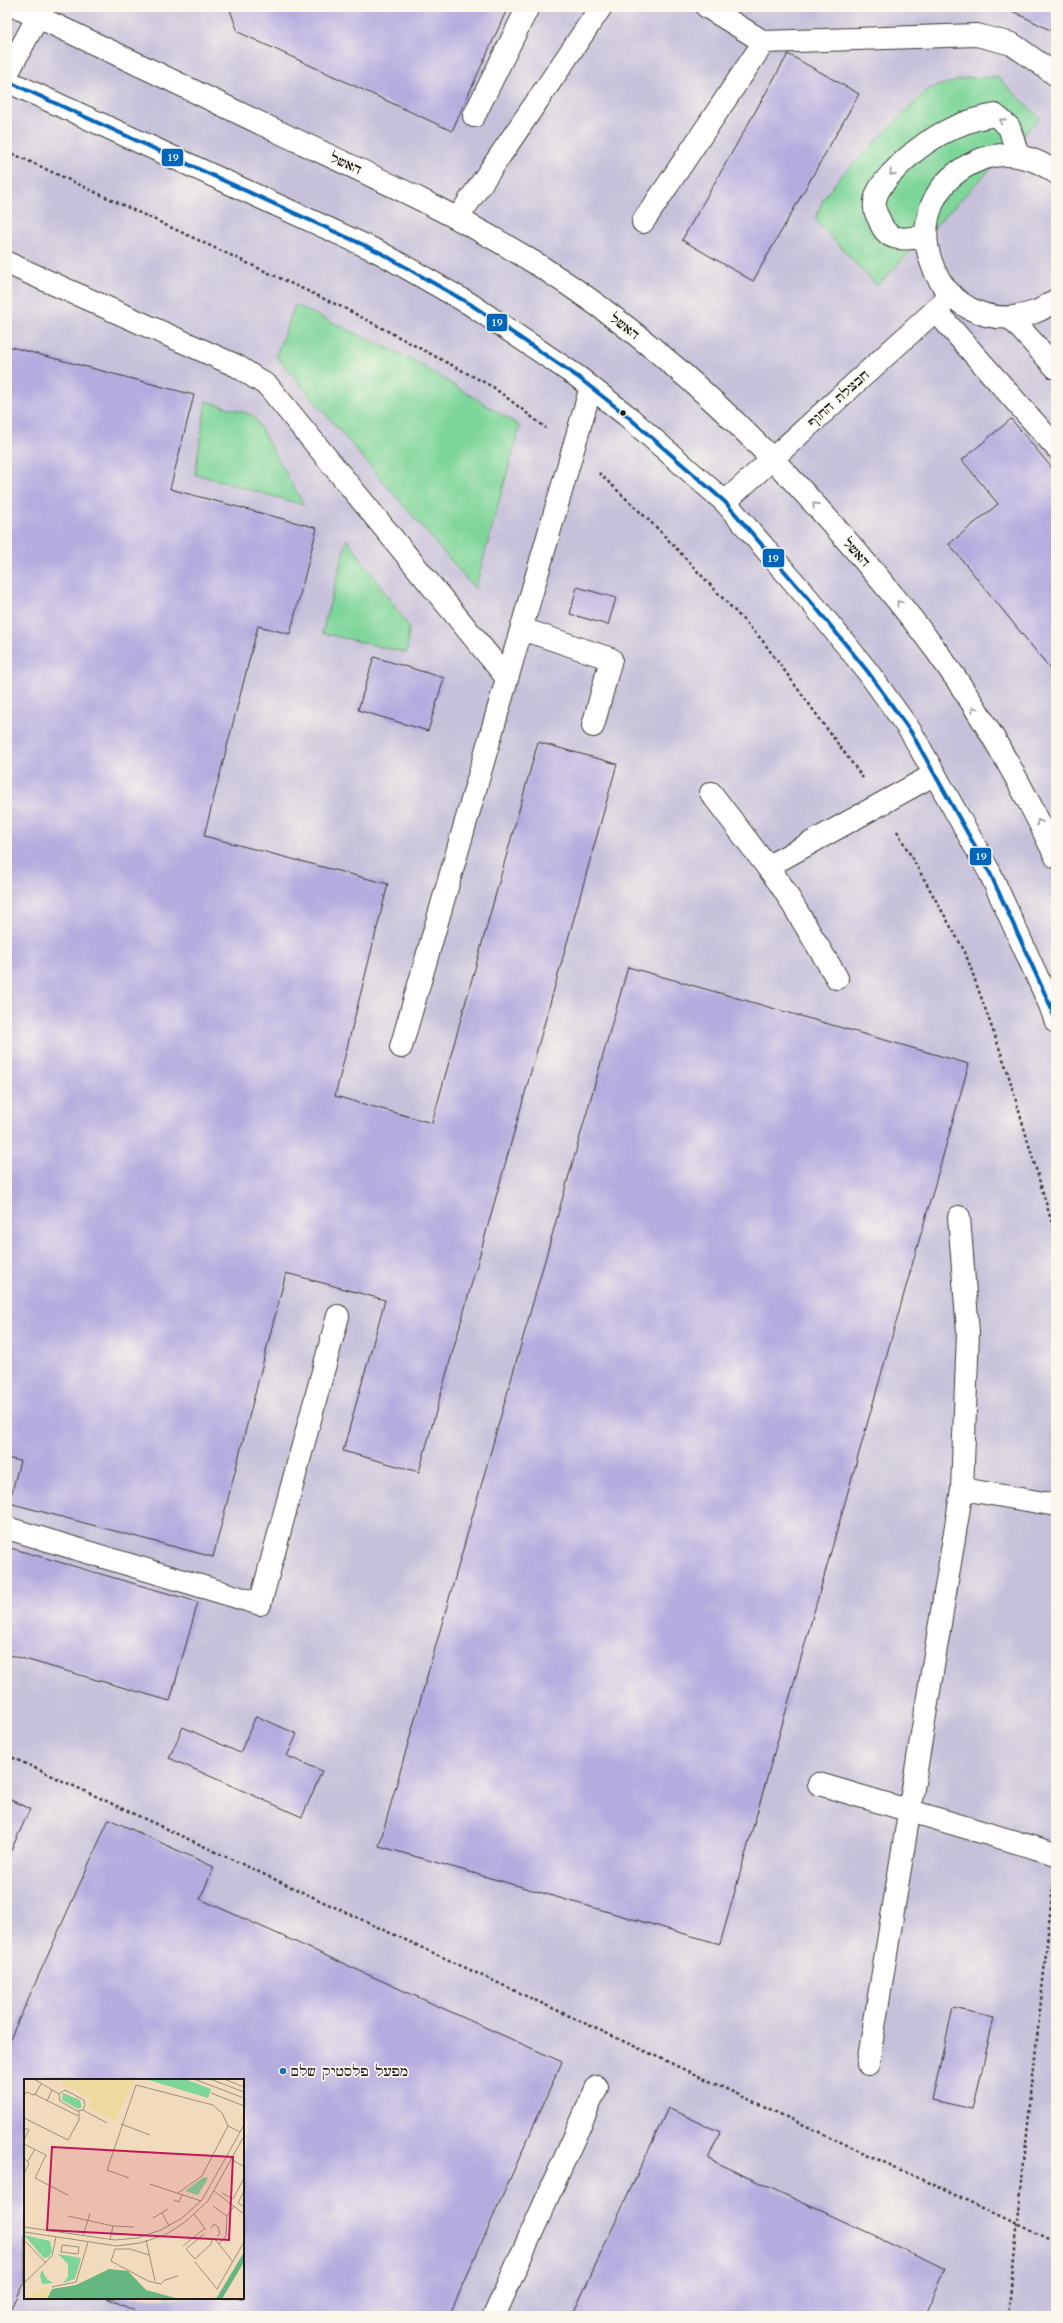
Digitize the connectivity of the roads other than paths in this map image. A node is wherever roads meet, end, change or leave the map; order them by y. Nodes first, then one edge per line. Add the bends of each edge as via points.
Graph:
1 (16, 7) edge
2 (528, 7) edge
3 (601, 7) edge
4 (708, 7) edge
5 (40, 12) edge
6 (764, 42) junction
7 (7, 74) edge
8 (1056, 75) edge
9 (7, 81) edge
10 (474, 116) dead end
11 (1018, 155) junction
12 (1056, 173) edge
13 (457, 219) junction
14 (642, 222) dead end
15 (926, 236) junction
16 (7, 263) edge
17 (952, 295) junction
18 (1056, 300) edge
19 (935, 310) junction
20 (1010, 317) junction
21 (1056, 368) edge
22 (591, 387) junction
23 (1056, 447) edge
24 (773, 457) junction
25 (724, 502) junction
26 (522, 629) junction
27 (507, 678) junction
28 (594, 726) dead end
29 (935, 774) junction
30 (711, 793) dead end
31 (1056, 857) edge
32 (767, 867) junction
33 (838, 978) dead end
34 (1056, 1022) edge
35 (401, 1047) dead end
36 (959, 1217) dead end
37 (338, 1316) dead end
38 (962, 1489) junction
39 (1056, 1505) edge
40 (7, 1528) edge
41 (819, 1784) dead end
42 (910, 1811) junction
43 (1056, 1854) edge
44 (868, 2064) dead end
45 (597, 2087) dead end
46 (494, 2316) edge

1 - 5 street, האשל
2 - 10 street
3 - 13 street
4 - 6 street
5 - 7 street
5 - 13 street, האשל via 372,174
6 - 8 street via 977,35 1012,44
6 - 14 street
9 - 22 street via 379,252 470,304
11 - 12 street via 1045,164
11 - 15 street via 991,156 964,166 944,185 930,209
11 -> 15 street via 1009,127 995,115 968,122 932,138 908,155 879,187 874,207 882,230 897,239
13 - 24 street, האשל via 541,267 630,329 707,394
15 - 17 street via 930,264 943,286
16 - 27 street via 237,366 268,386
17 - 19 street, חבצלת החוף
17 - 20 street via 962,304 985,315
18 - 20 street via 1036,312
19 - 23 street
19 - 24 street, חבצלת החוף
20 - 21 street
22 - 25 street
22 - 26 street
24 - 25 street, חבצלת החוף
31 -> 24 street, האשל via 1042,826 986,727 939,655 872,568
25 - 29 street via 868,672 911,732
26 - 27 street
26 - 28 street via 611,659
27 - 35 street
29 - 32 street
29 - 34 street via 990,873
30 - 32 street
32 - 33 street via 781,885
36 - 38 street via 968,1332
37 - 40 street via 260,1604
38 - 39 street
38 - 42 street
41 - 42 street
42 - 43 street
42 - 44 street
45 - 46 street

